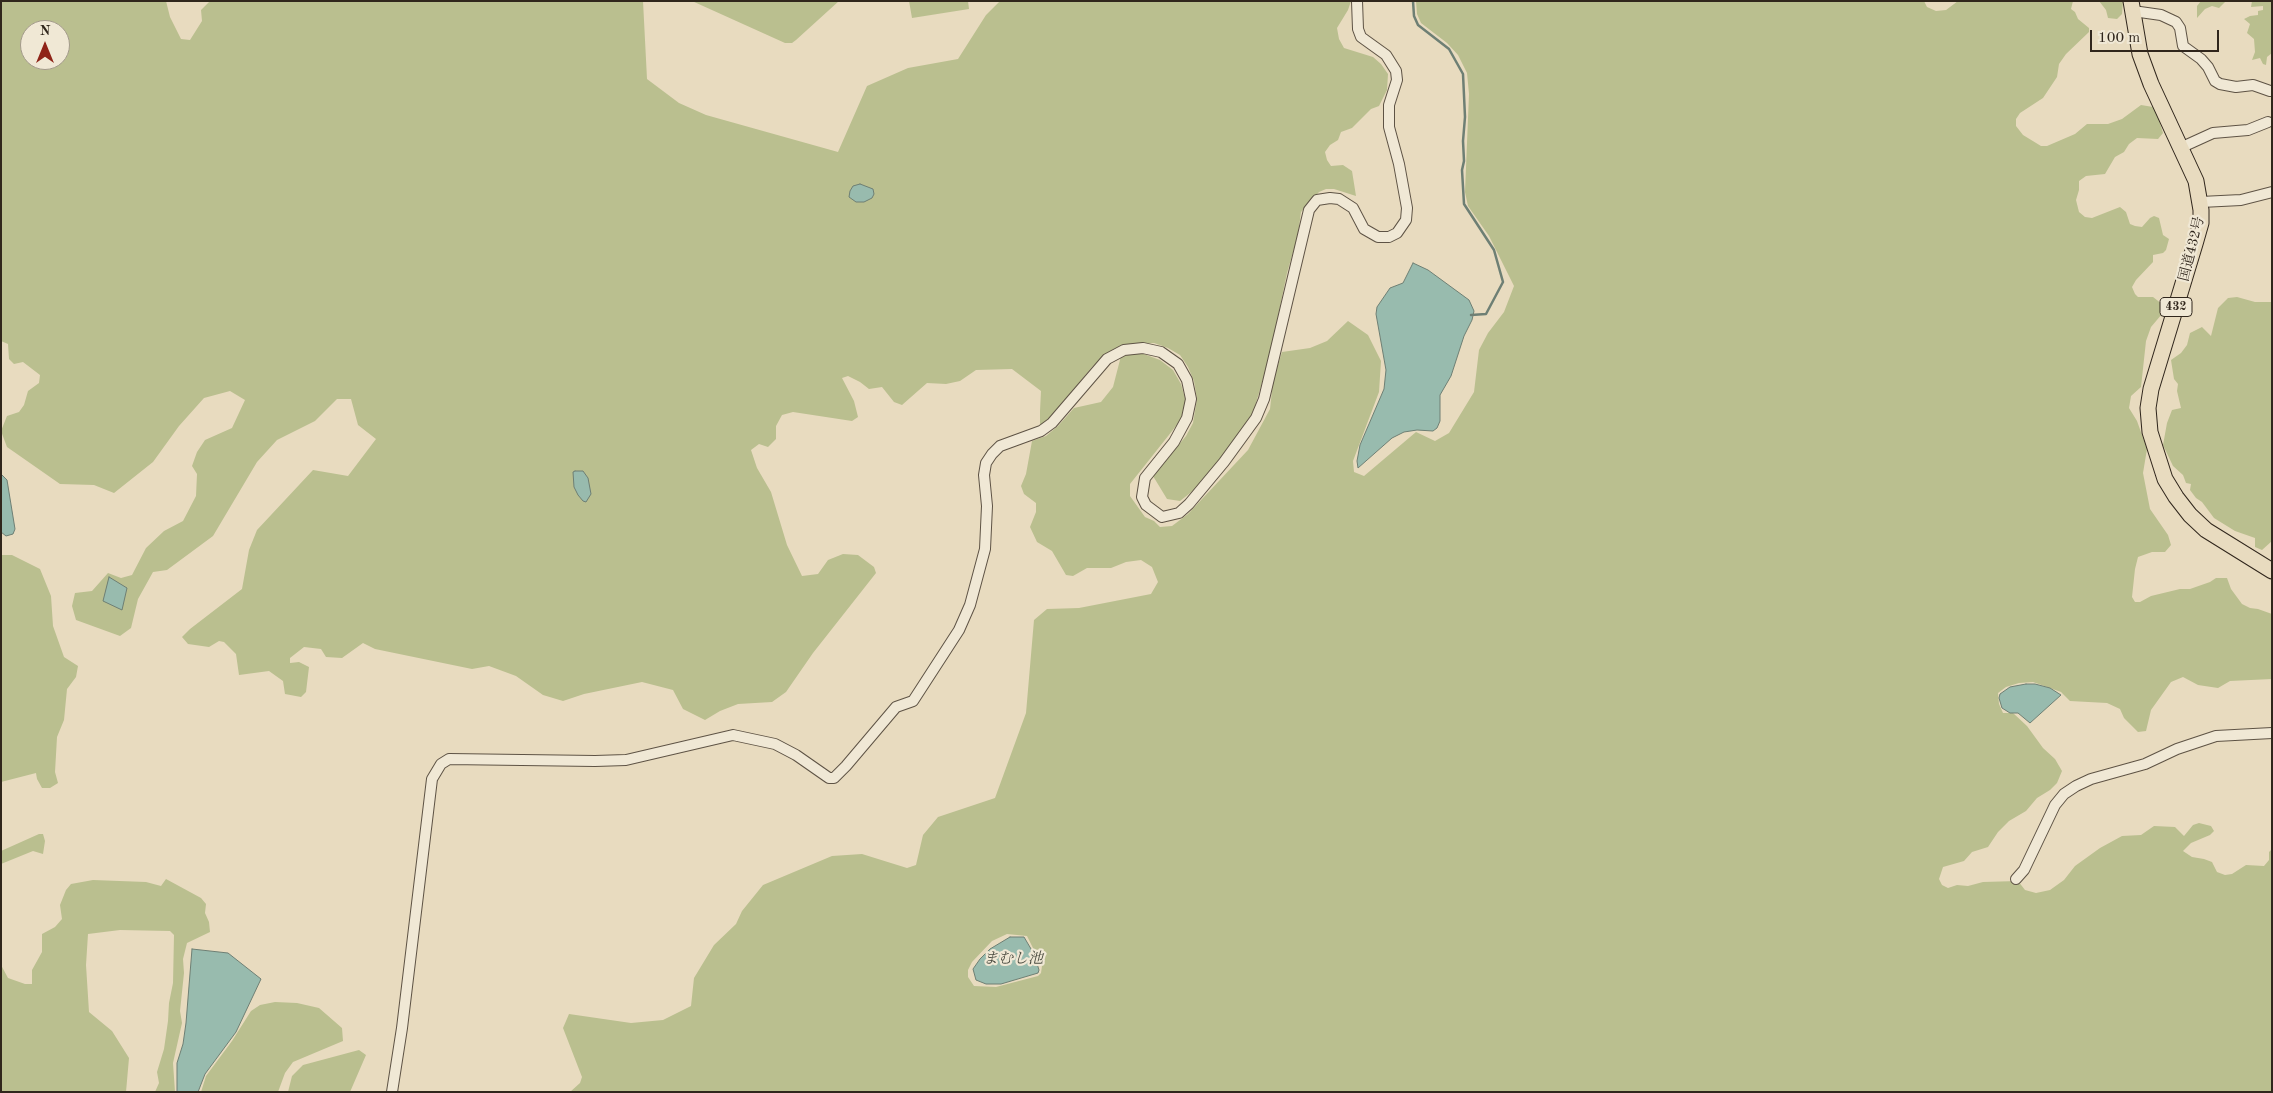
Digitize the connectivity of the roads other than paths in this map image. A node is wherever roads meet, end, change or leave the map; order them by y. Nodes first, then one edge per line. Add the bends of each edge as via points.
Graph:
1 (1357, 1) edge
2 (2132, 6) edge
3 (2270, 91) dead end
4 (2268, 122) dead end
5 (2180, 148) junction
6 (2272, 192) edge
7 (2201, 202) junction
8 (2272, 571) edge
9 (2272, 733) edge
10 (2016, 879) dead end
11 (392, 1092) edge

1 - 11 street via 1361,37 1386,56 1396,71 1397,80 1389,105 1389,127 1399,164 1406,220 1397,233 1378,237 1364,229 1353,208 1339,199 1316,200 1309,210 1264,399 1256,418 1189,504 1178,513 1162,517 1146,505 1142,497 1145,478 1174,442 1187,418 1191,398 1187,380 1178,364 1161,352 1144,348 1124,350 1107,359 1052,423 1000,446 992,454 984,475 987,506 985,550 959,630 913,701 896,708 834,778 775,744 733,736 626,760 449,759 441,764 432,779
2 - 3 street via 2176,22 2183,46 2201,59 2215,81 2236,87 2253,85
2 - 5 highway, 国道432号 / 432 via 2145,69
4 - 5 street via 2248,130 2213,132
5 - 7 highway, 国道432号 / 432 via 2196,180
6 - 7 street via 2241,200
7 - 8 highway, 国道432号 / 432 via 2198,233 2151,388 2148,408 2150,432 2165,479 2190,515 2206,530
9 - 10 street via 2216,736 2076,786 2055,805 2024,870

